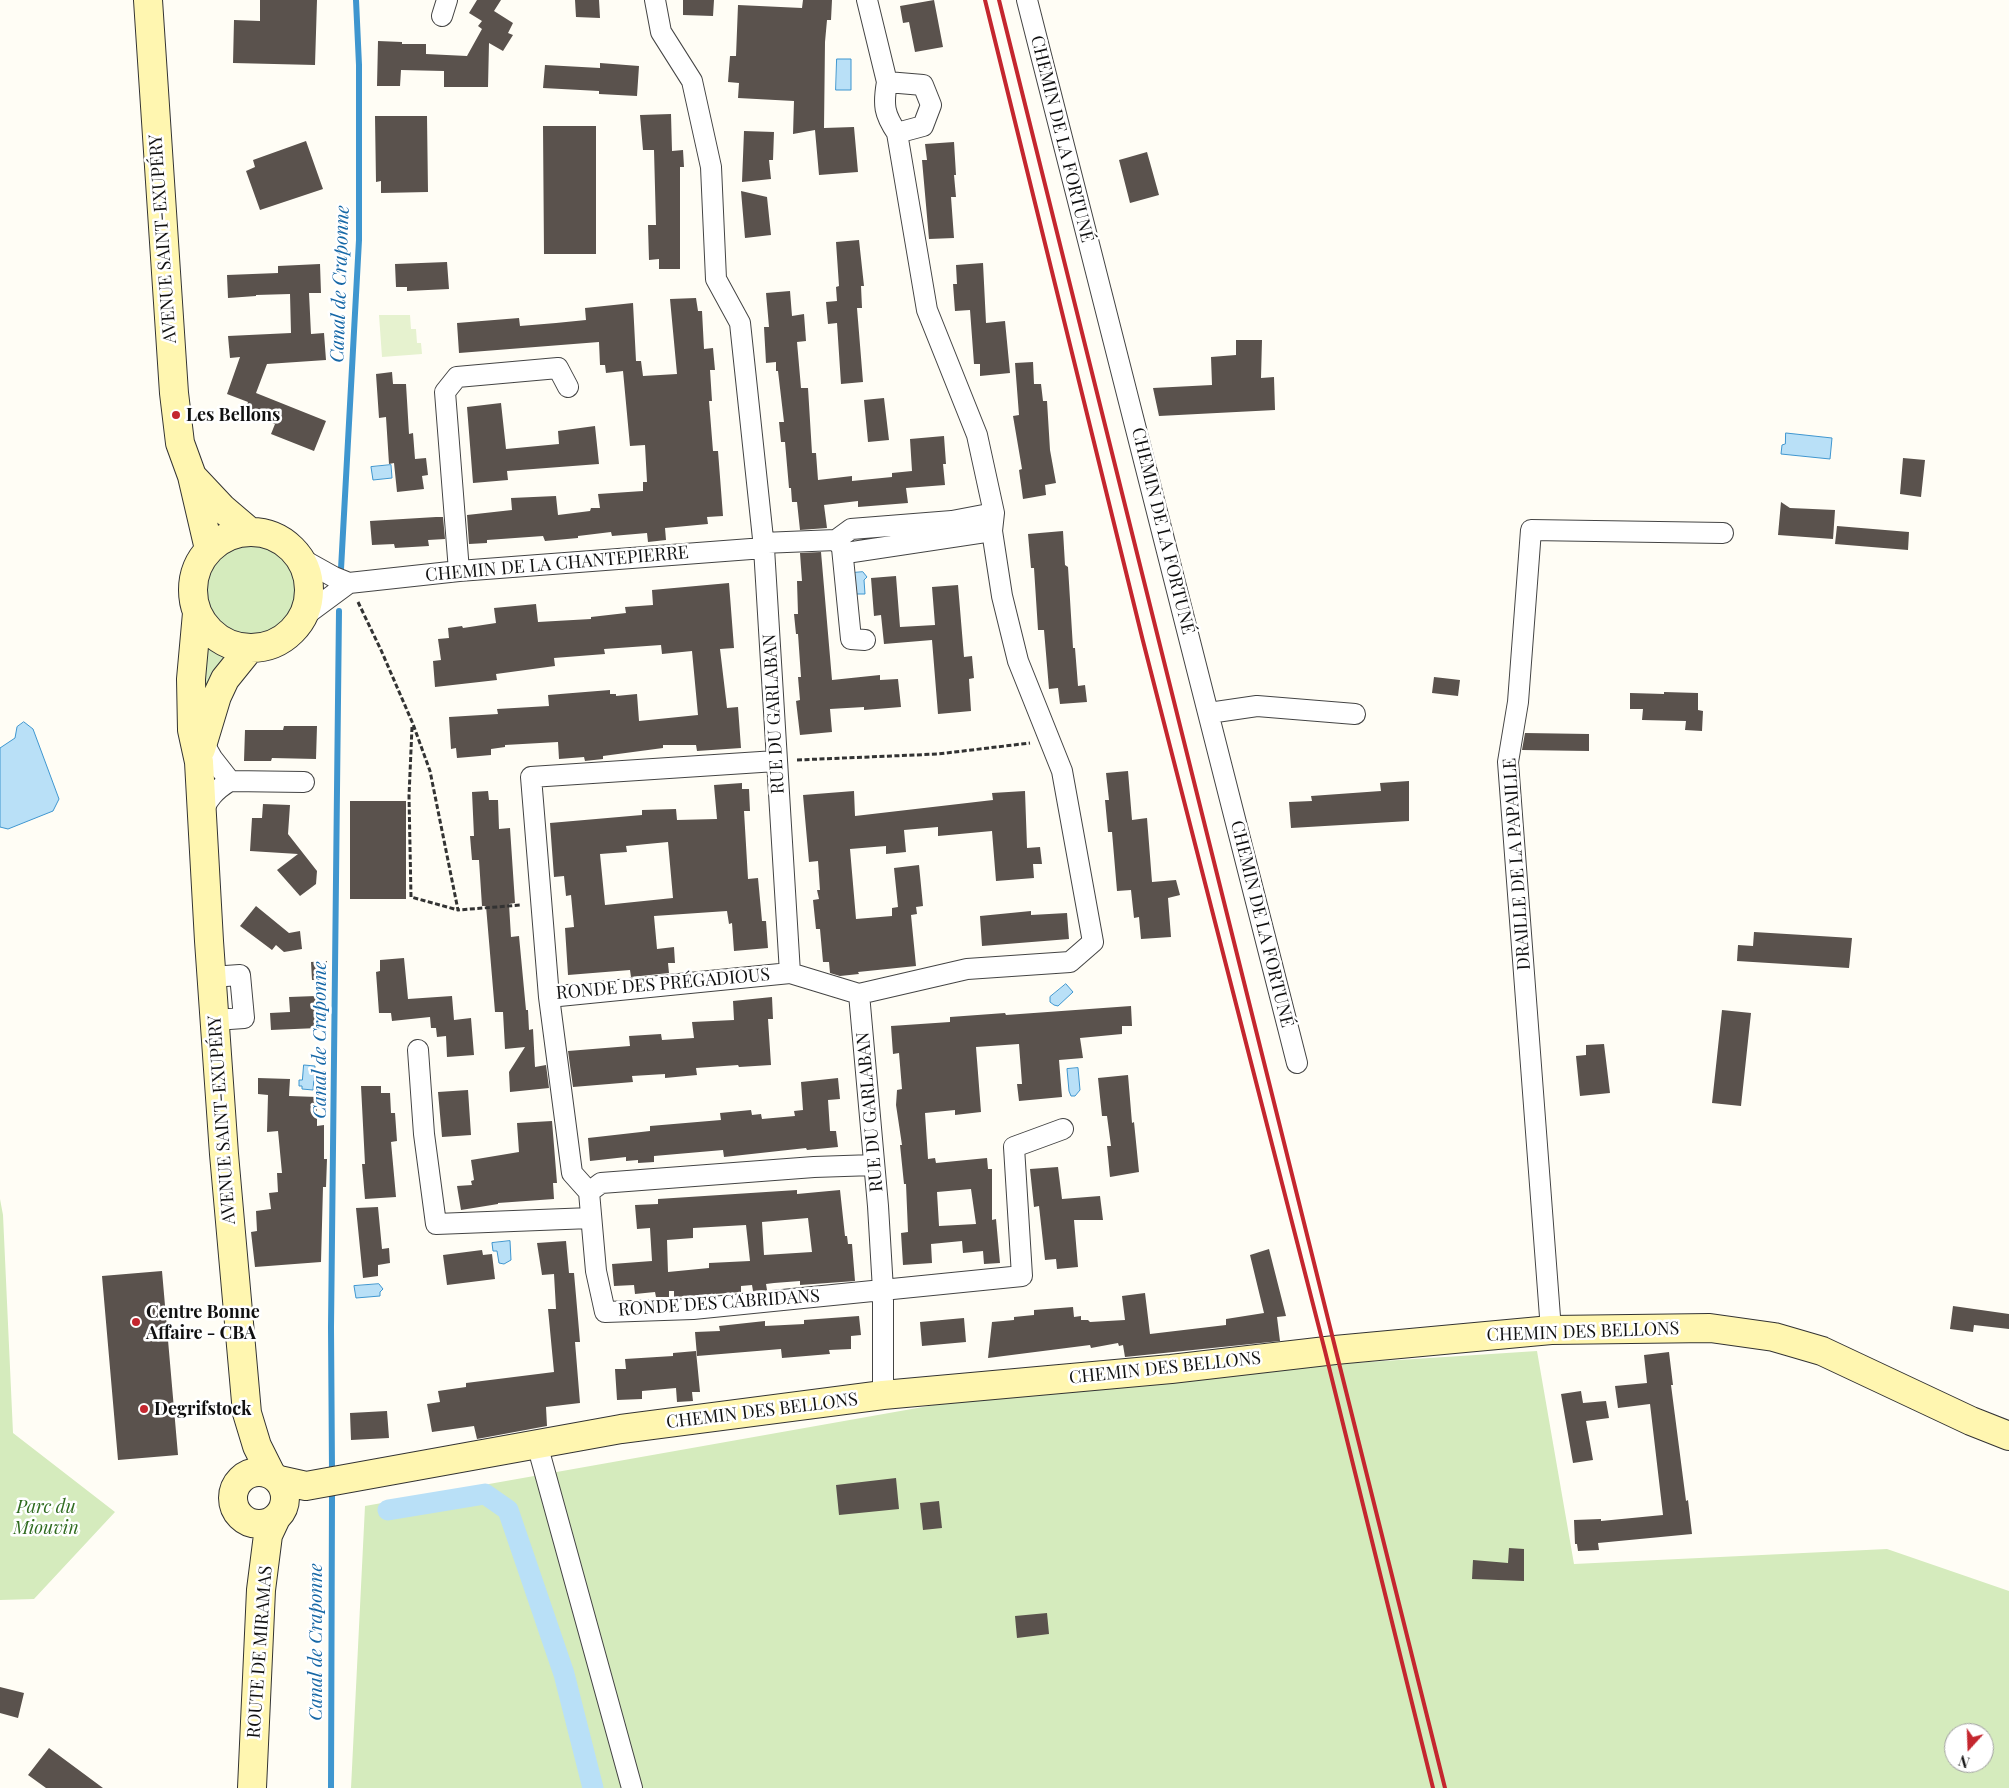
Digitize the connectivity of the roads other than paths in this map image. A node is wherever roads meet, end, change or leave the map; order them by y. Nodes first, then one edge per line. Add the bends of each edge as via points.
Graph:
1 (148, 0) edge
2 (655, 0) edge
3 (867, 0) edge
4 (1027, 0) edge
5 (887, 82) junction
6 (897, 133) junction
7 (568, 387) dead end
8 (192, 476) junction
9 (993, 522) junction
10 (250, 532) junction
11 (1723, 533) dead end
12 (839, 544) junction
13 (763, 546) junction
14 (209, 549) junction
15 (300, 558) junction
16 (459, 571) junction
17 (349, 582) junction
18 (197, 613) junction
19 (303, 616) junction
20 (865, 640) dead end
21 (250, 648) junction
22 (1209, 712) junction
23 (1355, 714) dead end
24 (201, 752) junction
25 (776, 761) junction
26 (230, 781) junction
27 (304, 782) dead end
28 (202, 816) junction
29 (790, 973) junction
30 (859, 994) junction
31 (549, 997) junction
32 (418, 1050) dead end
33 (1297, 1063) dead end
34 (1063, 1129) dead end
35 (874, 1165) junction
36 (589, 1192) junction
37 (591, 1218) junction
38 (883, 1290) junction
39 (1551, 1330) junction
40 (883, 1395) junction
41 (247, 1413) junction
42 (2009, 1436) edge
43 (537, 1444) junction
44 (239, 1481) junction
45 (278, 1494) junction
46 (244, 1520) junction
47 (261, 1590) junction
48 (252, 1788) edge
49 (632, 1788) edge

1 - 8 main road, AVENUE SAINT-EXUPÉRY via 174,394 180,443
2 - 13 street, RUE DU GARLABAN via 661,32 692,81 710,167 716,279 740,323
3 - 5 street
4 - 22 street, CHEMIN DE LA FORTUNÉ
5 - 6 street via 884,100 887,118
5 - 6 street via 923,85 931,105 923,126
6 - 9 street via 927,310 977,435
7 - 16 street via 558,368 457,377 445,392
8 - 10 main road, AVENUE SAINT-EXUPÉRY
8 - 14 main road, AVENUE SAINT-EXUPÉRY
9 - 12 street via 952,521 851,529
9 - 30 street via 1000,587 1018,661 1062,771 1093,942 1070,962 967,969
10 - 14 main road via 228,536
10 - 15 main road via 284,542
11 - 39 street, DRAILLE DE LA PAPAILLE via 1532,530 1518,702 1508,762
12 - 13 street, CHEMIN DE LA CHANTEPIERRE
12 - 20 street via 851,639
13 - 16 street, CHEMIN DE LA CHANTEPIERRE
13 - 25 street, RUE DU GARLABAN
14 - 18 main road via 195,573 192,592
15 - 17 street via 334,578
15 - 19 main road via 307,576 309,596
16 - 17 street, CHEMIN DE LA CHANTEPIERRE
17 - 19 street
18 - 21 main road via 208,630 218,638
18 - 24 main road, AVENUE SAINT-EXUPÉRY via 191,679 192,730
19 - 21 main road via 290,633 271,644
21 - 24 main road, AVENUE SAINT-EXUPÉRY via 225,679
22 - 23 street via 1257,706
22 - 33 street, CHEMIN DE LA FORTUNÉ
24 - 26 street via 212,758
24 - 28 main road, AVENUE SAINT-EXUPÉRY
25 - 29 street, RUE DU GARLABAN
25 - 31 street, RONDE DES PRÉGADIOUS via 531,777
26 - 27 street
26 - 28 street via 206,801
28 - 41 main road, AVENUE SAINT-EXUPÉRY via 225,1163
29 - 30 street
29 - 31 street, RONDE DES PRÉGADIOUS
30 - 35 street, RUE DU GARLABAN
31 - 36 street via 572,1173
32 - 37 street via 424,1134 436,1224
34 - 38 street via 1014,1147 1022,1276
35 - 36 street via 804,1167 601,1183
35 - 38 street, RUE DU GARLABAN
36 - 37 street, RONDE DES CABRIDANS
37 - 38 street, RONDE DES CABRIDANS via 596,1271 606,1312 693,1309
38 - 40 street, RUE DU GARLABAN
39 - 40 main road, CHEMIN DES BELLONS
39 - 42 main road, CHEMIN DES BELLONS via 1710,1328 1774,1337 1822,1351
40 - 43 main road, CHEMIN DES BELLONS via 621,1429
41 - 44 main road
41 - 45 main road, AVENUE SAINT-EXUPÉRY
43 - 45 main road, CHEMIN DES BELLONS via 306,1486
43 - 49 street
44 - 45 main road via 254,1472 263,1472
44 - 46 main road via 233,1497
45 - 46 main road via 260,1524
45 - 47 main road, ROUTE DE MIRAMAS via 268,1535
46 - 47 main road via 253,1535
47 - 48 main road, ROUTE DE MIRAMAS

